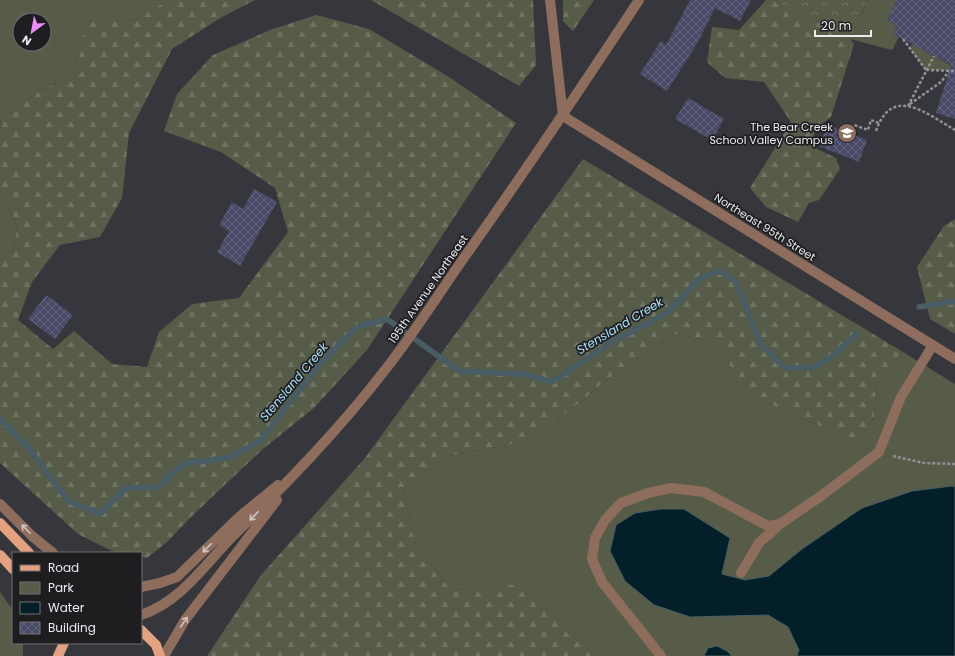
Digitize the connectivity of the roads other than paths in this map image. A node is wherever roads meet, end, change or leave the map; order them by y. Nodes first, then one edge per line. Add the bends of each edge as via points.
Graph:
1 (550, 0) edge
2 (639, 0) edge
3 (563, 116) junction
4 (933, 345) junction
5 (955, 359) edge
6 (301, 469) junction
7 (0, 504) edge
8 (0, 523) edge
9 (780, 524) junction
10 (28, 552) edge
11 (52, 552) edge
12 (0, 555) edge
13 (12, 568) edge
14 (741, 573) dead end
15 (142, 587) edge
16 (142, 615) edge
17 (142, 631) edge
18 (55, 644) edge
19 (63, 644) edge
20 (57, 656) edge
21 (160, 656) edge
22 (164, 656) edge
23 (661, 656) edge

1 - 3 street
2 - 3 street, 195th Avenue Northeast
3 - 4 street, Northeast 95th Street
3 - 6 street, 195th Avenue Northeast via 386,369
4 - 5 street, Northeast 95th Street
4 - 9 street via 901,397 879,452
6 -> 15 street via 263,496 177,577
6 -> 16 street via 170,601 155,611
22 -> 6 street via 185,620
11 -> 7 street
8 - 10 main road
9 - 14 street via 759,544
9 - 23 street via 768,526 704,492 671,488 621,503 605,520 595,538 592,559 602,582
12 - 13 main road
17 - 21 main road via 156,645
18 - 20 main road
19 - 20 main road

